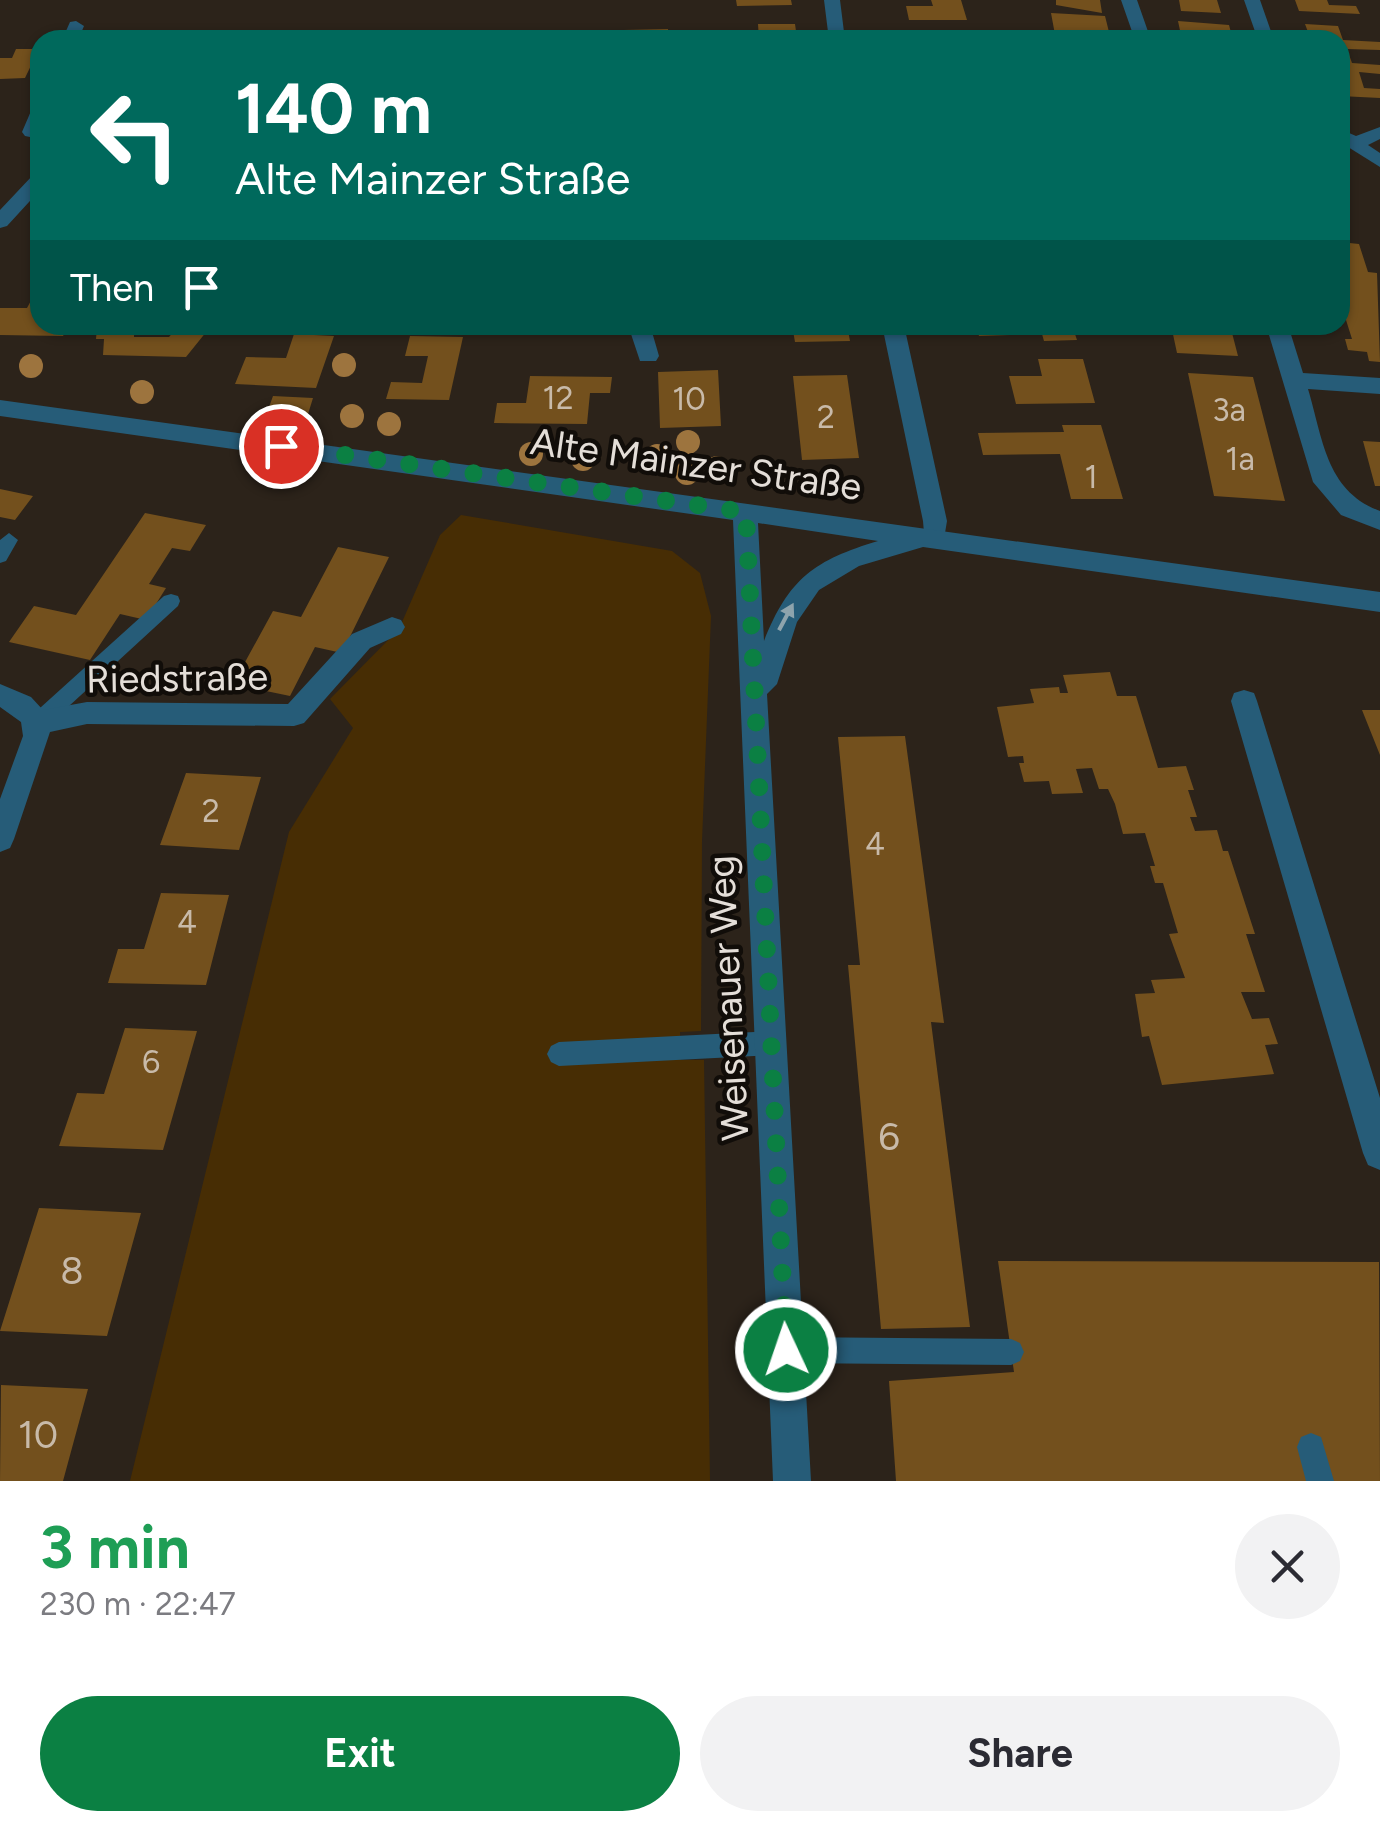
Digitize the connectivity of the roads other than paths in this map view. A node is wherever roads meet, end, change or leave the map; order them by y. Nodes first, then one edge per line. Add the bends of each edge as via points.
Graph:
1 (832, 0) edge
2 (1129, 0) edge
3 (1252, 0) edge
4 (836, 30) edge
5 (1140, 30) edge
6 (1262, 30) edge
7 (1380, 132) edge
8 (1350, 139) edge
9 (1350, 142) edge
10 (1380, 161) edge
11 (30, 190) edge
12 (0, 222) edge
13 (642, 335) edge
14 (894, 335) edge
15 (1280, 335) edge
16 (648, 356) dead end
17 (1292, 380) junction
18 (1380, 386) edge
19 (0, 408) edge
20 (746, 512) junction
21 (1380, 521) edge
22 (934, 538) junction
23 (171, 602) dead end
24 (1380, 602) edge
25 (392, 626) dead end
26 (0, 695) edge
27 (1244, 701) dead end
28 (758, 710) junction
29 (36, 723) junction
30 (0, 839) edge
31 (772, 1043) junction
32 (559, 1054) dead end
33 (1380, 1152) edge
34 (786, 1350) junction
35 (1011, 1352) dead end
36 (1311, 1446) dead end
37 (792, 1481) edge
38 (1320, 1481) edge

1 - 4 street
2 - 5 street
3 - 6 street
7 - 8 street
9 - 10 street
11 - 12 street
13 - 16 street
14 - 22 street
15 - 17 street
17 - 18 street
17 - 21 street via 1325,482 1349,510
19 - 20 street, Alte Mainzer Straße
20 - 22 street, Alte Mainzer Straße
20 - 28 street, Weisenauer Weg
22 - 24 street, Alte Mainzer Straße
28 -> 22 street via 777,636 811,578 841,561
23 - 29 lane
25 - 29 street, Riedstraße via 360,642 294,714 87,714
26 - 29 street, Riedstraße via 29,710
27 - 33 street
28 - 31 street, Weisenauer Weg
29 - 30 street via 34,753
31 - 32 lane
31 - 34 street, Weisenauer Weg
34 - 35 lane
34 - 37 street, Weisenauer Weg
36 - 38 lane

